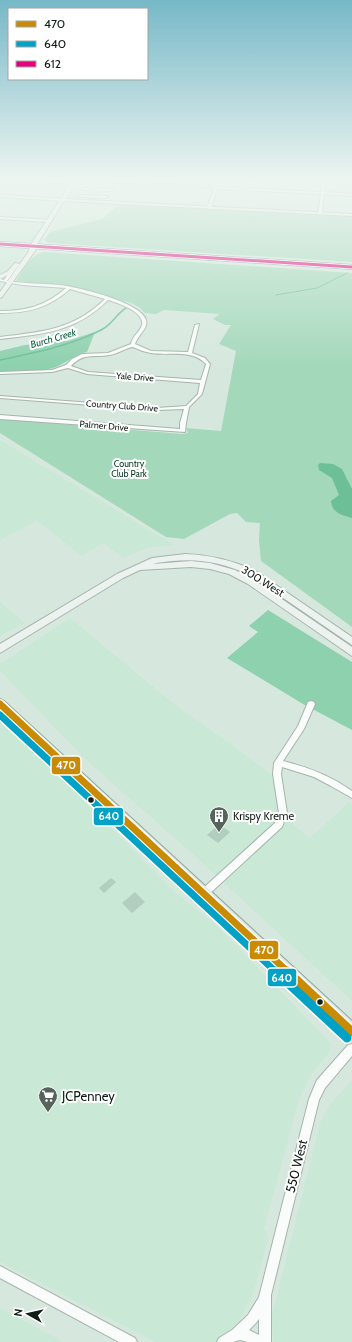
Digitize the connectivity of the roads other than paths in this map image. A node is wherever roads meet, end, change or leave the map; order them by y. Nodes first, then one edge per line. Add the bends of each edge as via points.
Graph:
1 (37, 241) edge
2 (0, 244) edge
3 (33, 246) junction
4 (352, 267) edge
5 (4, 280) edge
6 (69, 288) junction
7 (0, 296) edge
8 (108, 298) junction
9 (0, 312) edge
10 (197, 325) dead end
11 (0, 338) edge
12 (132, 345) junction
13 (190, 354) junction
14 (68, 366) junction
15 (0, 373) edge
16 (203, 382) junction
17 (0, 397) edge
18 (187, 407) junction
19 (0, 417) edge
20 (139, 568) junction
21 (352, 642) edge
22 (0, 649) edge
23 (352, 652) edge
24 (0, 704) edge
25 (311, 704) dead end
26 (278, 763) junction
27 (352, 795) edge
28 (203, 894) junction
29 (349, 1029) edge
30 (352, 1049) edge
31 (0, 1272) edge
32 (265, 1295) junction
33 (235, 1335) junction
34 (131, 1342) edge
35 (224, 1342) edge
36 (258, 1342) edge
37 (265, 1342) edge

1 - 3 main road
2 - 3 main road
3 - 4 main road
3 - 5 main road
3 - 5 main road via 32,251
5 - 6 street
5 - 7 main road
6 - 8 street
6 - 9 street via 58,298 40,307
8 - 11 street via 99,309 73,324 38,333
8 - 12 street via 130,306 142,314 144,324
10 - 13 street
12 - 13 street via 151,352
12 - 14 street via 109,354 84,355
13 - 16 street via 203,358 208,364
14 - 15 street via 52,371
14 - 16 street, Yale Drive via 87,373
16 - 18 street via 200,394
17 - 18 street, Country Club Drive via 157,409
18 - 19 street, Palmer Drive via 183,431
20 - 21 main road, 300 West via 155,560 180,557 208,558 233,564 259,577
20 - 22 main road, 300 West via 120,576
20 - 23 main road, 300 West via 191,564 232,572 251,582
24 - 28 main road
25 - 26 street via 301,727
26 - 27 street via 320,775
26 - 28 street via 277,774 283,813 279,824
28 - 29 main road
30 - 32 street, 550 West via 322,1084 314,1099
31 - 34 street
32 - 33 street via 252,1319
32 - 37 street
33 - 35 street
33 - 36 street via 246,1335

